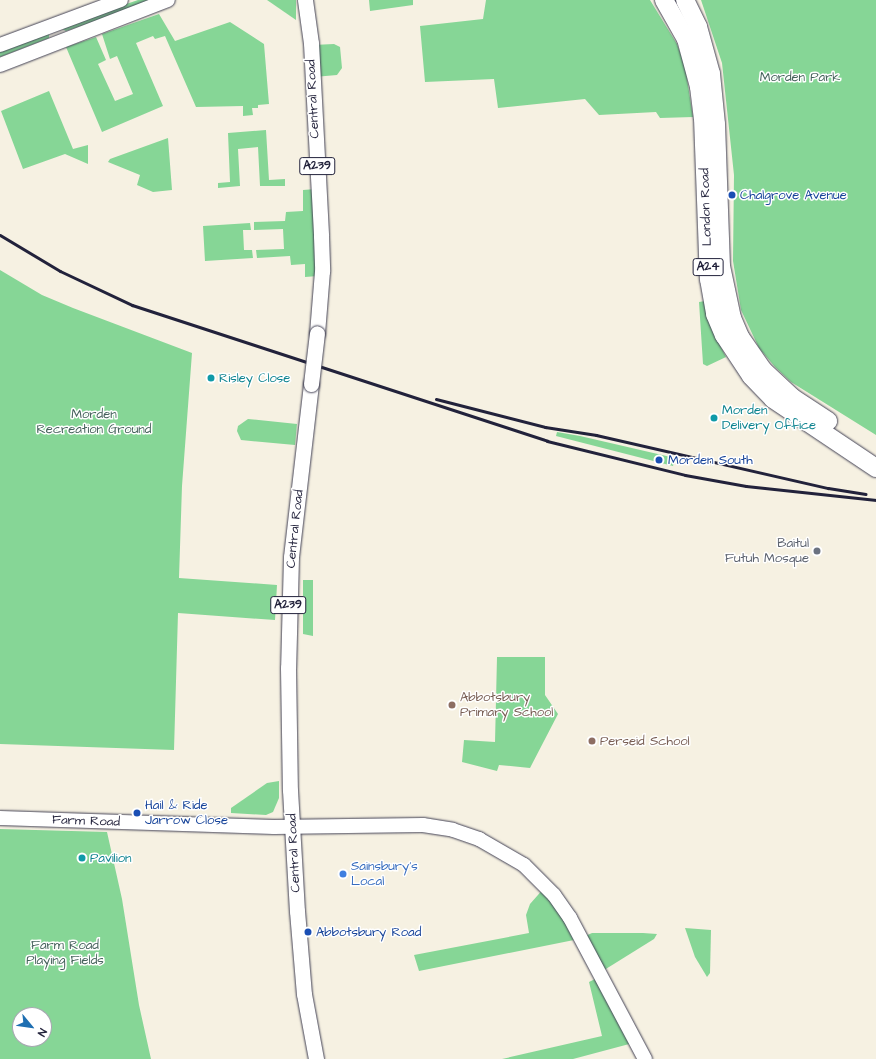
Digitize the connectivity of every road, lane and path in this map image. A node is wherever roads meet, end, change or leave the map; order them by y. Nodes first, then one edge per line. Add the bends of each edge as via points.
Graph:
1 (121, 0) edge
2 (168, 0) edge
3 (305, 0) edge
4 (664, 0) edge
5 (684, 0) edge
6 (153, 2) edge
7 (54, 25) junction
8 (60, 40) junction
9 (0, 45) edge
10 (0, 65) edge
11 (876, 454) edge
12 (876, 468) edge
13 (0, 818) edge
14 (292, 827) junction
15 (316, 1059) edge
16 (645, 1059) edge

1 - 7 street
2 - 6 street
3 - 14 main road, Central Road / A239, bridge via 311,43 321,236 317,333 288,613
4 - 12 highway, London Road / A24 via 686,39 699,87 703,118 709,279 715,314 724,335 750,376 773,399
5 - 11 highway, London Road / A24 via 698,27 711,74 716,124 721,266 732,318 750,353 778,386
6 - 8 street
7 - 8 street
7 - 9 street
8 - 10 street
13 - 14 street, Farm Road
14 - 15 main road, Central Road / A239 via 304,994
14 - 16 street via 423,825 453,830 479,839 524,865 554,894 570,918

